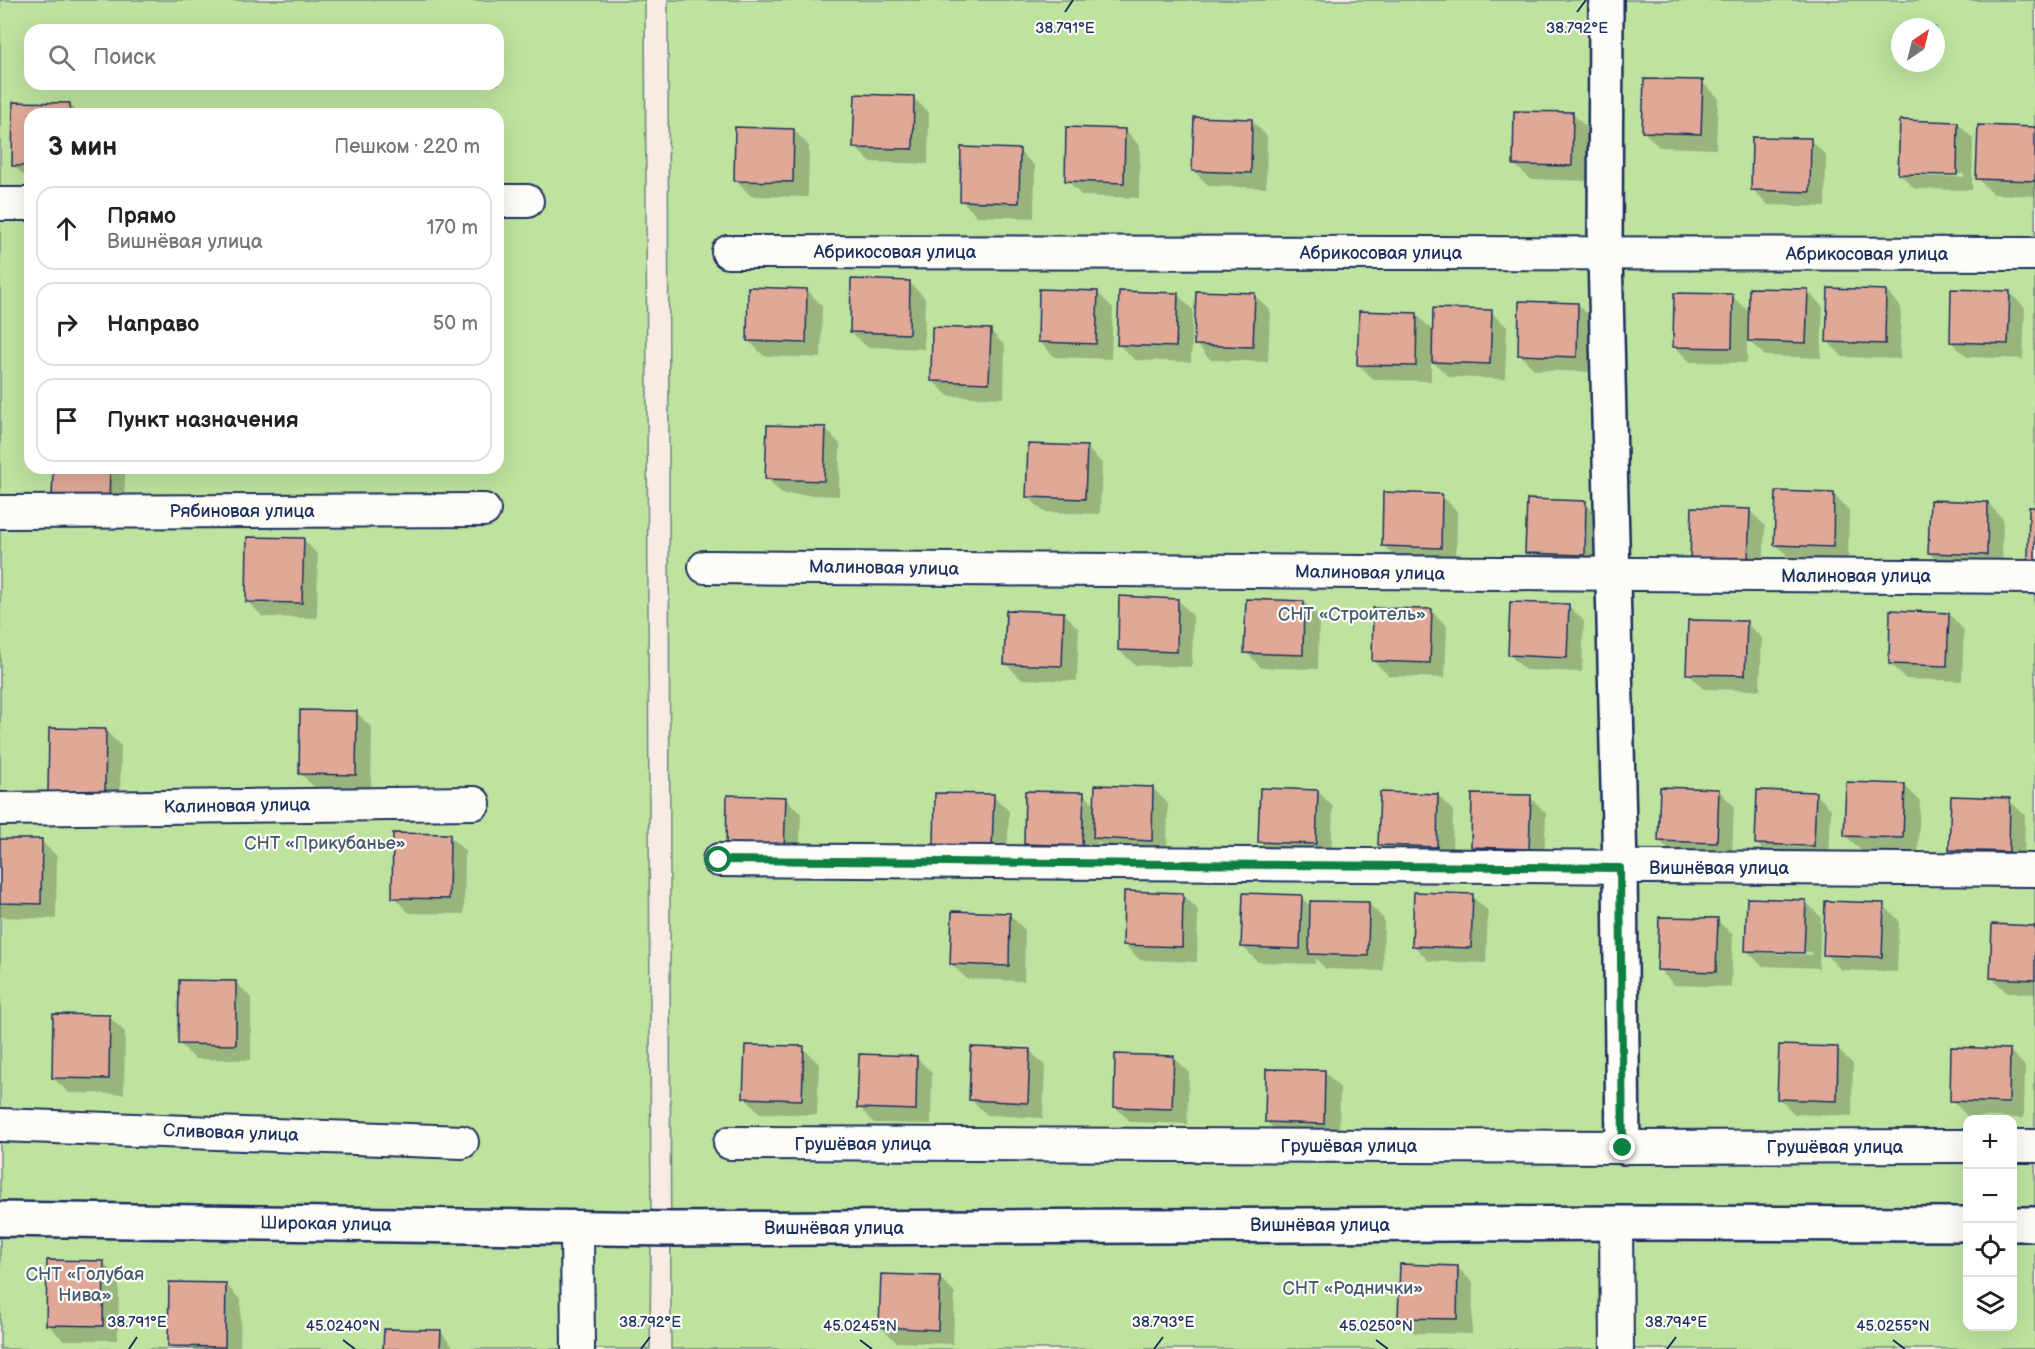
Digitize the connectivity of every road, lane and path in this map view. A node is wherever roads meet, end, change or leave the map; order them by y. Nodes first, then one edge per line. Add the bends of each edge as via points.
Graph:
1 (1606, 0) edge
2 (0, 204) edge
3 (24, 204) edge
4 (728, 252) dead end
5 (1605, 254) junction
6 (2035, 254) edge
7 (484, 510) dead end
8 (0, 512) edge
9 (705, 567) dead end
10 (1612, 575) junction
11 (2035, 577) edge
12 (474, 804) dead end
13 (0, 809) edge
14 (719, 860) dead end
15 (1620, 868) junction
16 (2035, 870) edge
17 (0, 1125) edge
18 (462, 1142) dead end
19 (730, 1143) dead end
20 (1963, 1146) edge
21 (2017, 1146) edge
22 (2035, 1146) edge
23 (1623, 1148) junction
24 (0, 1219) edge
25 (1616, 1223) junction
26 (1963, 1224) edge
27 (2017, 1224) edge
28 (2035, 1224) edge
29 (577, 1227) junction
30 (662, 1229) joint
31 (578, 1349) edge
32 (1617, 1349) edge

1 - 5 street
2 - 3 street
4 - 5 street, Абрикосовая улица
5 - 6 street, Абрикосовая улица
5 - 10 street
7 - 8 street, Рябиновая улица
9 - 10 street, Малиновая улица
10 - 11 street, Малиновая улица
10 - 15 street
12 - 13 street, Калиновая улица
14 - 15 street, Вишнёвая улица
15 - 16 street, Вишнёвая улица
15 - 23 street
17 - 18 street, Сливовая улица
19 - 23 street, Грушёвая улица
20 - 23 street, Грушёвая улица
21 - 22 street
24 - 29 street, Широкая улица
25 - 26 street, Вишнёвая улица
25 - 30 street, Вишнёвая улица
25 - 32 street
27 - 28 street
29 - 30 street, Широкая улица
29 - 31 street

